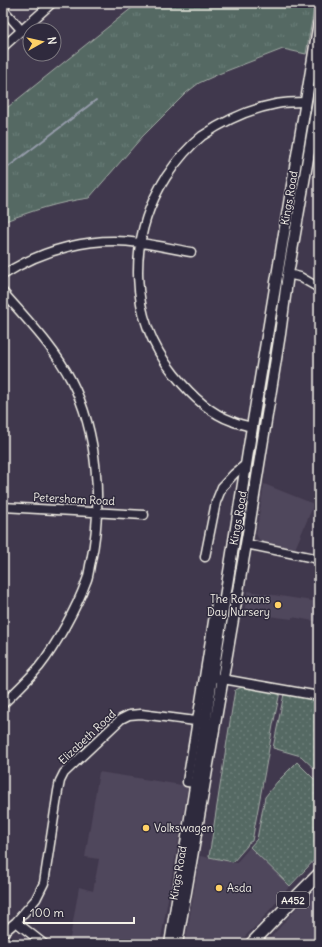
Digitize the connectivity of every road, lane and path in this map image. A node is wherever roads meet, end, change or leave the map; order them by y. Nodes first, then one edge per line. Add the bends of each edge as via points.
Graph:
1 (52, 3) edge
2 (3, 9) edge
3 (32, 22) edge
4 (319, 22) edge
5 (22, 31) joint
6 (3, 47) edge
7 (319, 99) edge
8 (306, 102) junction
9 (139, 243) junction
10 (191, 252) dead end
11 (288, 274) junction
12 (3, 275) edge
13 (319, 288) edge
14 (3, 292) edge
15 (252, 427) junction
16 (246, 464) junction
17 (3, 507) edge
18 (98, 511) junction
19 (144, 515) dead end
20 (237, 525) junction
21 (249, 527) junction
22 (246, 544) junction
23 (205, 557) dead end
24 (319, 559) edge
25 (225, 604) junction
26 (213, 677) junction
27 (223, 678) junction
28 (319, 696) edge
29 (3, 704) edge
30 (206, 723) junction
31 (319, 874) edge
32 (16, 922) junction
33 (3, 933) edge
34 (44, 944) edge
35 (170, 944) edge
36 (177, 944) edge
37 (251, 944) edge

1 - 3 street
2 - 5 street
4 - 8 main road, Kings Road
5 - 6 street
7 - 11 main road, Kings Road
8 - 9 street via 277,103 253,110 230,119 201,137 176,162 158,189 144,222
8 - 15 main road, Kings Road
9 - 10 street
9 - 12 street via 93,242 61,248 28,261
9 - 15 street via 137,262 140,300 150,335 166,364 187,391 213,411 231,421
11 - 13 street via 300,277
11 - 21 main road, Kings Road
14 - 18 street via 42,335 72,381 85,415 93,448 98,483
15 - 16 main road, Kings Road
16 - 20 main road, Kings Road
16 - 23 street, Kings Road via 222,487 216,502
17 - 18 street, Petersham Road
18 - 19 street, Petersham Road
18 - 29 street via 95,545 86,582 72,613 40,666
20 - 21 street
20 - 25 main road, Kings Road
21 - 22 main road, Kings Road
22 - 24 street
22 - 27 main road, Kings Road
25 - 26 main road, Kings Road
25 - 30 street, Kings Road via 216,603
26 - 27 street
26 - 30 main road, Kings Road
27 - 28 street
27 - 30 main road, Kings Road
30 - 32 street, Elizabeth Road via 141,714 130,715 120,719 70,767 60,781 44,883 36,898
30 - 35 main road, Kings Road
30 - 36 main road, Kings Road
31 - 37 highway, A452
32 - 33 street, Elizabeth Road
32 - 34 street

